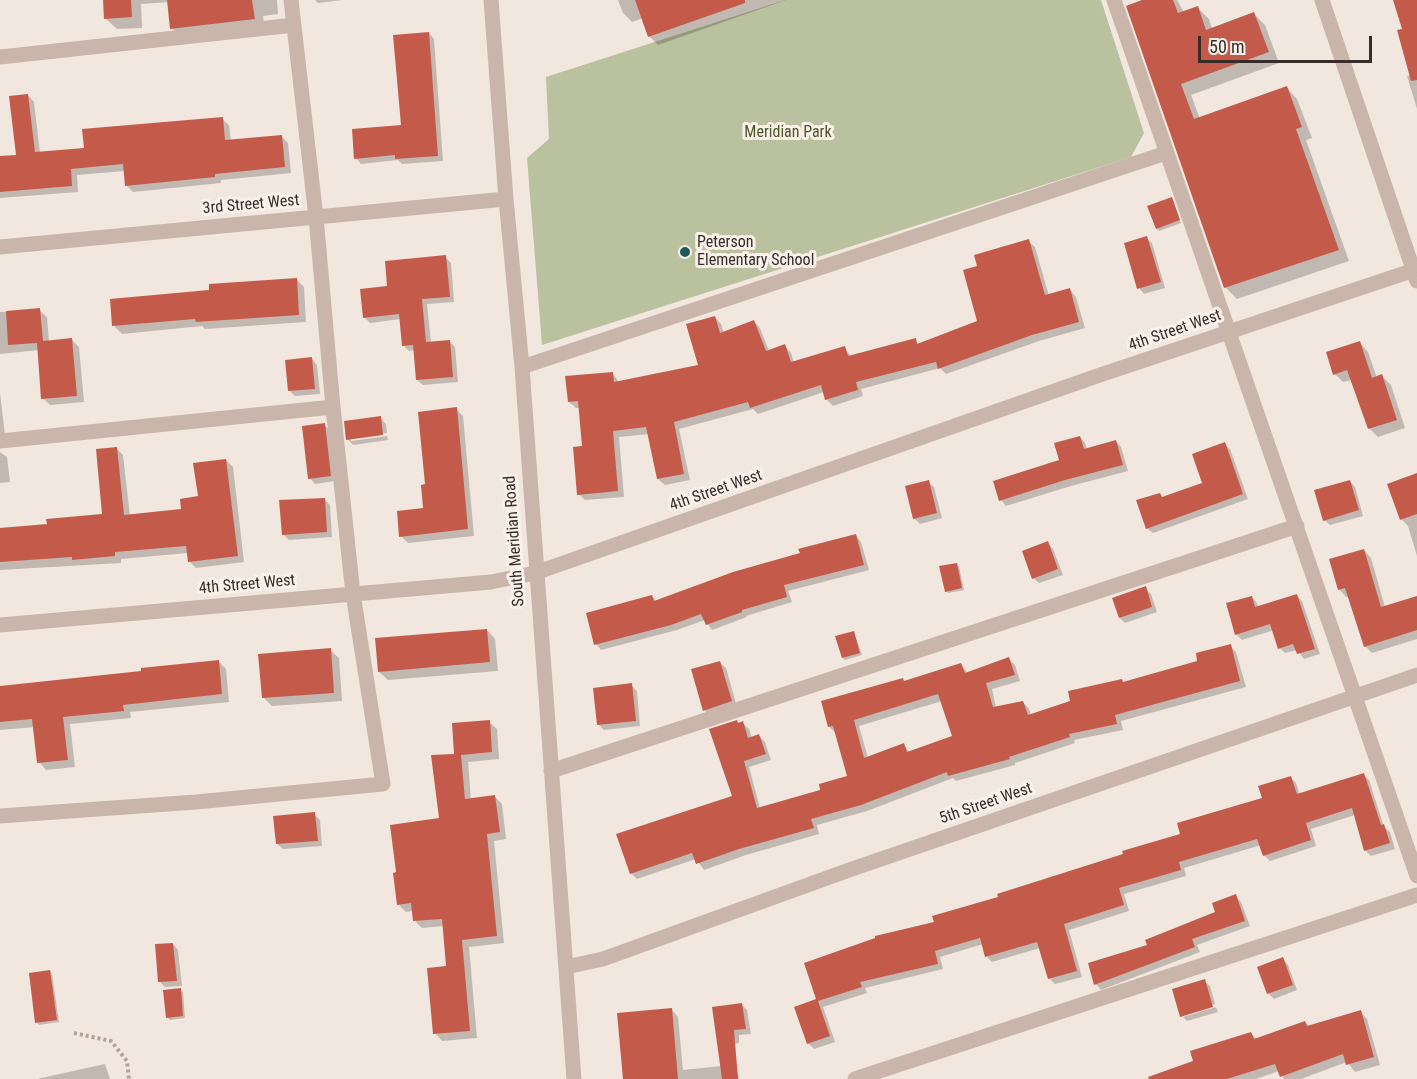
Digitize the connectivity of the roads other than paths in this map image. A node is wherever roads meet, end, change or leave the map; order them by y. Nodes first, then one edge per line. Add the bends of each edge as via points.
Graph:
1 (291, 0) edge
2 (491, 0) edge
3 (1114, 0) edge
4 (1322, 0) edge
5 (294, 25) junction
6 (0, 57) edge
7 (1166, 153) junction
8 (506, 199) junction
9 (316, 217) junction
10 (0, 247) edge
11 (1416, 273) edge
12 (1229, 332) junction
13 (522, 368) junction
14 (333, 407) junction
15 (0, 441) edge
16 (1296, 526) junction
17 (535, 573) junction
18 (353, 594) junction
19 (0, 625) edge
20 (1417, 675) edge
21 (1356, 696) junction
22 (551, 771) junction
23 (0, 816) edge
24 (1417, 876) edge
25 (1417, 895) edge
26 (567, 967) junction
27 (574, 1079) edge
28 (855, 1079) edge

1 - 5 street
2 - 8 street, South Meridian Road
3 - 7 street
4 - 11 street
5 - 6 street
5 - 9 street
7 - 12 street
7 - 13 street
8 - 9 street, 3rd Street West
8 - 13 street, South Meridian Road
9 - 10 street, 3rd Street West
9 - 14 street
11 - 12 street, 4th Street West
12 - 16 street
12 - 17 street, 4th Street West
13 - 17 street, South Meridian Road
14 - 15 street
14 - 18 street
16 - 21 street
16 - 22 street
17 - 18 street, 4th Street West via 490,582
17 - 22 street, South Meridian Road
18 - 19 street, 4th Street West
18 - 23 street via 383,784
20 - 21 street, 5th Street West
21 - 24 street
21 - 26 street, 5th Street West via 603,959
22 - 26 street, South Meridian Road
25 - 28 street
26 - 27 street, South Meridian Road

